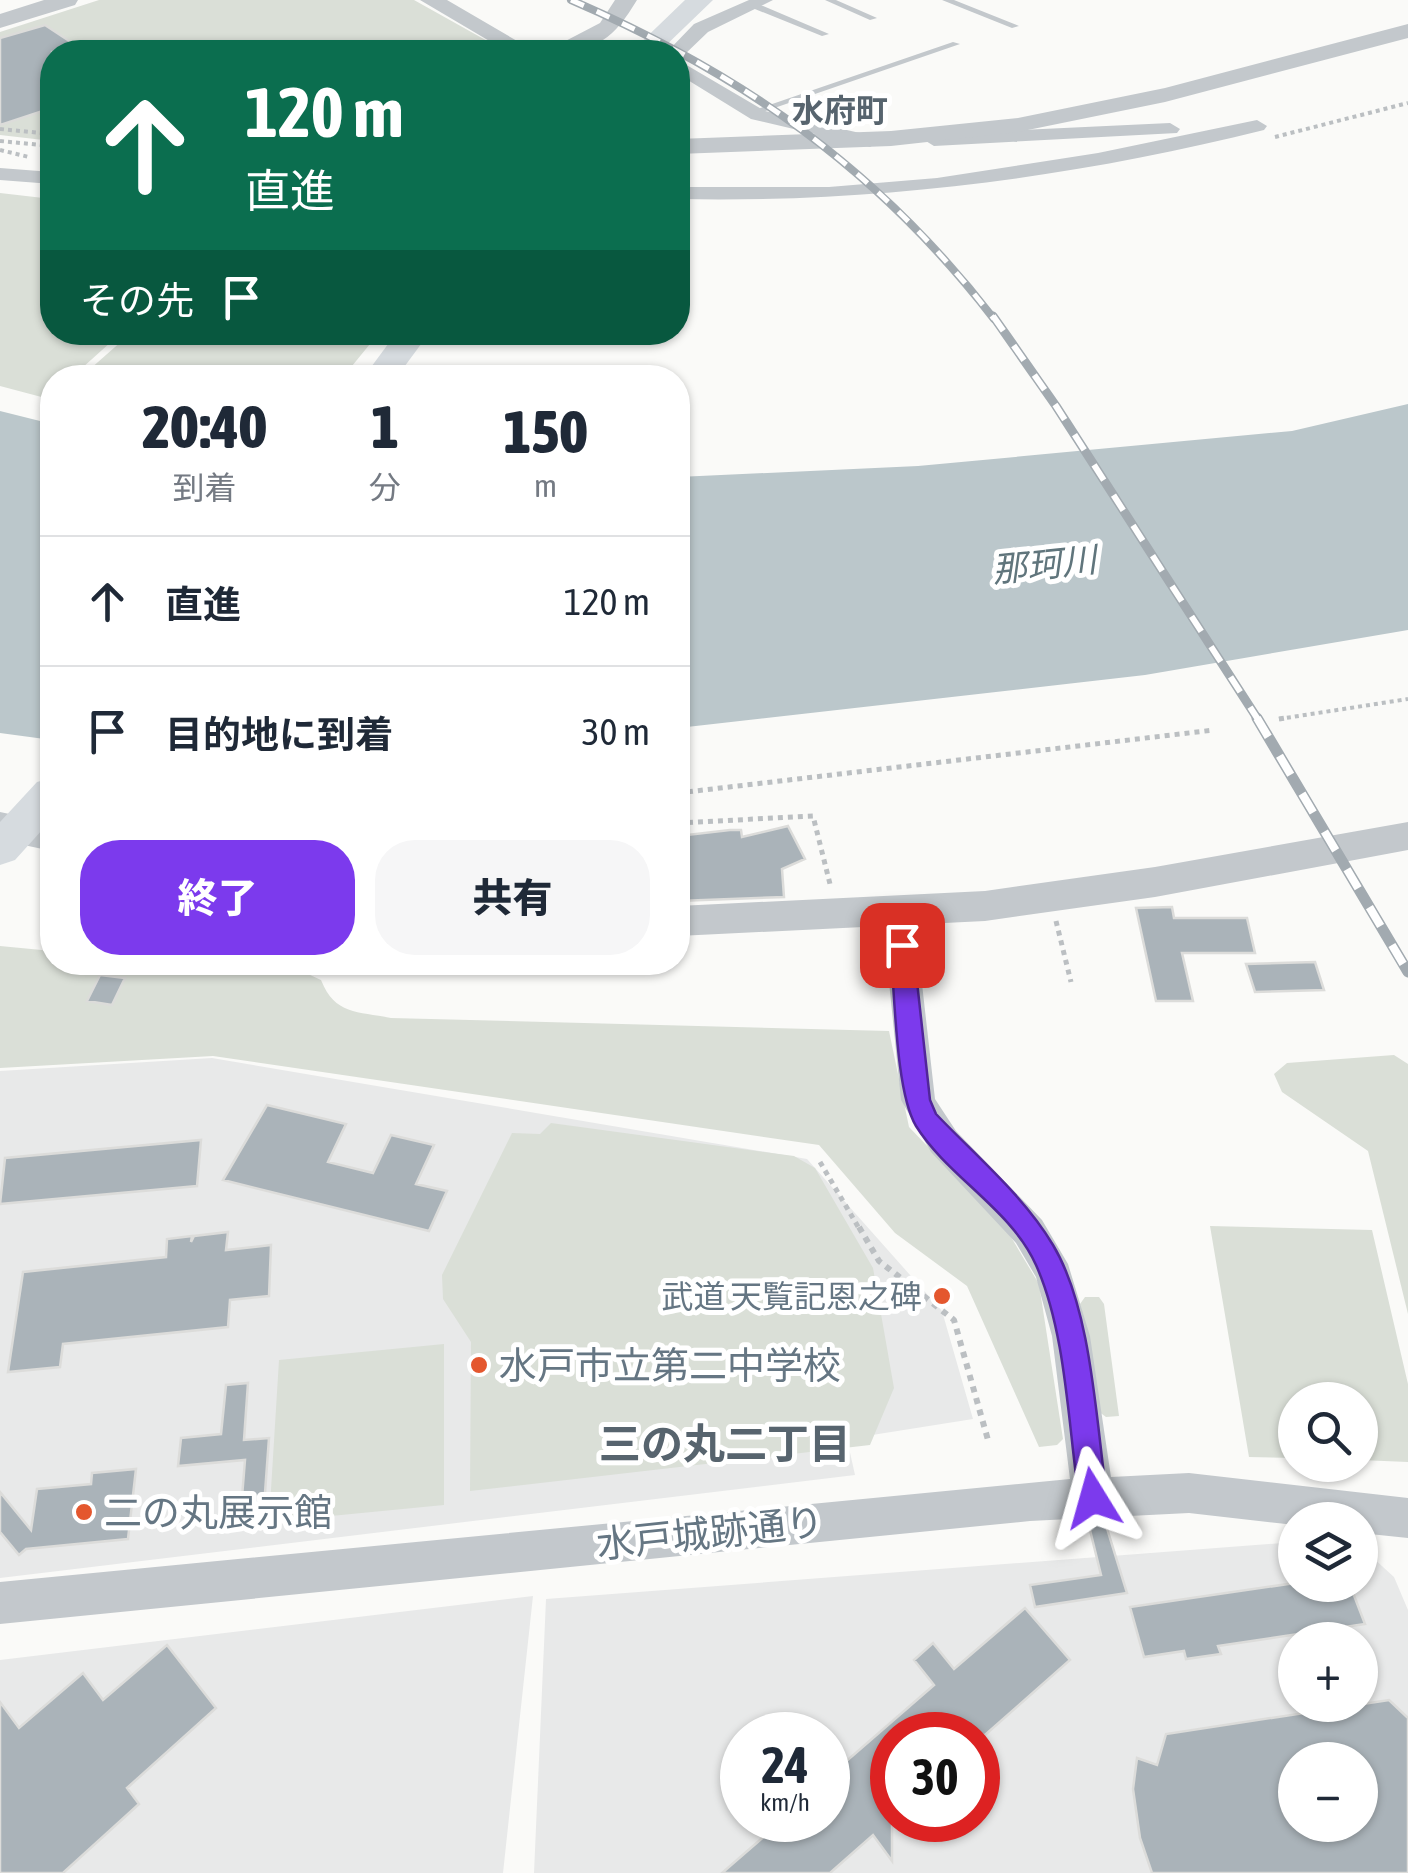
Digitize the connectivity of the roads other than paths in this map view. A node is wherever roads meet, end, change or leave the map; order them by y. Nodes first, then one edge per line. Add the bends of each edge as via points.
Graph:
1 (68, 0) edge
2 (626, 0) edge
3 (700, 0) edge
4 (829, 0) edge
5 (946, 0) edge
6 (437, 1) edge
7 (759, 2) edge
8 (873, 18) dead end
9 (0, 21) edge
10 (1015, 26) dead end
11 (1408, 31) edge
12 (825, 34) dead end
13 (504, 40) edge
14 (586, 40) edge
15 (657, 40) edge
16 (688, 40) edge
17 (956, 44) dead end
18 (690, 73) edge
19 (754, 112) junction
20 (926, 135) junction
21 (870, 140) junction
22 (690, 147) edge
23 (0, 174) edge
24 (40, 177) edge
25 (690, 194) edge
26 (404, 345) edge
27 (389, 365) edge
28 (40, 808) edge
29 (18, 836) edge
30 (1408, 836) edge
31 (898, 912) junction
32 (690, 921) edge
33 (1093, 1498) junction
34 (1406, 1524) edge
35 (0, 1604) edge

1 - 9 street
2 - 14 street via 609,28
3 - 15 main road
4 - 8 lane
5 - 10 lane
6 - 13 street
7 - 12 lane
7 - 16 street
11 - 20 street via 1109,108
17 - 19 lane
18 - 19 street
19 - 21 street
20 - 21 street
20 - 25 street via 1250,135 916,186
21 - 22 street
23 - 24 street
26 - 27 main road
28 - 29 main road
30 - 31 street via 1050,897
31 - 32 street
31 - 33 street via 918,1100 926,1120 1044,1252 1064,1301
33 - 34 street, 水戸城跡通り via 1189,1494
33 - 35 street, 水戸城跡通り

